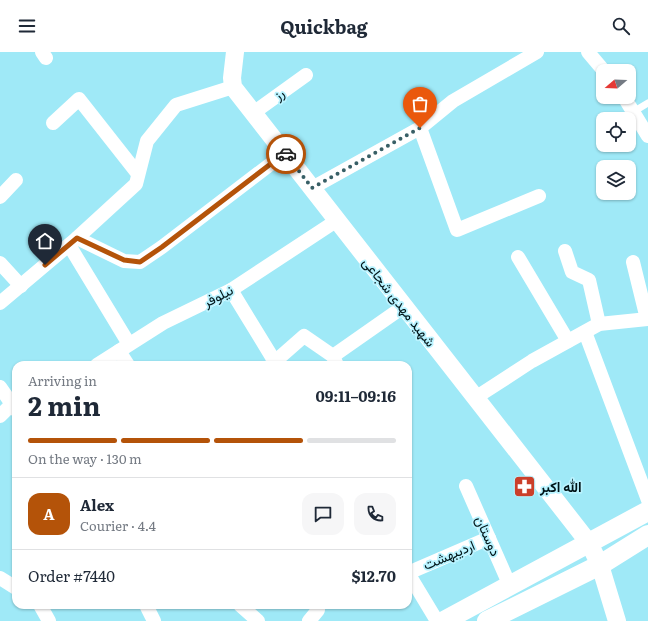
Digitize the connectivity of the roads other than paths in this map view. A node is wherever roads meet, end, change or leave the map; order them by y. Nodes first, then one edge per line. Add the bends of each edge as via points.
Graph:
1 (236, 52) edge
2 (537, 52) edge
3 (588, 52) edge
4 (598, 64) edge
5 (306, 76) dead end
6 (233, 87) junction
7 (648, 103) edge
8 (628, 104) edge
9 (633, 112) joint
10 (253, 113) junction
11 (636, 117) edge
12 (53, 123) dead end
13 (420, 128) junction
14 (648, 136) edge
15 (285, 153) junction
16 (138, 174) junction
17 (16, 180) dead end
18 (312, 188) junction
19 (539, 196) dead end
20 (0, 197) edge
21 (336, 221) junction
22 (73, 242) junction
23 (565, 251) dead end
24 (518, 257) dead end
25 (633, 262) dead end
26 (0, 263) edge
27 (21, 286) junction
28 (231, 290) junction
29 (0, 303) edge
30 (403, 307) junction
31 (648, 319) edge
32 (599, 324) junction
33 (585, 332) junction
34 (568, 341) junction
35 (124, 348) junction
36 (335, 360) edge
37 (103, 361) edge
38 (127, 361) edge
39 (272, 361) edge
40 (275, 361) edge
41 (0, 387) edge
42 (475, 398) junction
43 (12, 404) edge
44 (12, 408) edge
45 (0, 416) edge
46 (466, 486) dead end
47 (648, 500) edge
48 (648, 511) edge
49 (648, 535) edge
50 (489, 538) junction
51 (589, 543) junction
52 (600, 565) junction
53 (412, 571) edge
54 (0, 578) edge
55 (412, 580) edge
56 (12, 586) edge
57 (510, 586) junction
58 (42, 609) edge
59 (148, 609) edge
60 (244, 609) edge
61 (318, 609) edge
62 (512, 616) edge
63 (49, 621) edge
64 (154, 621) edge
65 (258, 621) edge
66 (309, 621) edge
67 (437, 621) edge
68 (444, 621) edge
69 (487, 621) edge
70 (617, 621) edge

1 - 6 street
2 - 13 street via 453,101
3 - 4 street
5 - 10 street, رز
6 - 10 street, شهید مهدی شجاعی
6 - 16 street via 176,105 147,141
7 - 9 lane
8 - 9 street
10 - 15 street, شهید مهدی شجاعی
11 - 14 street
12 - 16 street via 79,99
13 - 18 street
13 - 19 street via 457,230
15 - 18 street, شهید مهدی شجاعی
15 - 22 street via 140,262 124,260
16 - 22 street via 136,184
17 - 20 street
18 - 21 street, شهید مهدی شجاعی
21 - 28 street, نیلوفر
21 - 30 street, شهید مهدی شجاعی
22 - 27 street
22 - 35 street
23 - 32 street via 572,272 590,280
24 - 34 street
25 - 31 street
26 - 27 street
27 - 29 street
28 - 35 street, نیلوفر via 163,323
28 - 39 street
30 - 36 street
30 - 42 street, شهید مهدی شجاعی
31 - 32 street
32 - 33 street
33 - 34 street
33 - 47 street
34 - 42 street
35 - 37 street, نیلوفر
35 - 38 street
36 - 40 street via 304,336
41 - 43 street
42 - 51 street, شهید مهدی شجاعی
44 - 45 street
46 - 50 street, دوستان
48 - 51 main road
49 - 52 main road
50 - 53 street, اردیبهشت
50 - 57 street, دوستان
51 - 52 street, شهید مهدی شجاعی
51 - 57 main road
52 - 62 main road
52 - 70 street, شهید مهدی شجاعی
54 - 56 street
55 - 67 street
57 - 68 main road
58 - 63 street
59 - 64 street
60 - 65 street
61 - 66 street
62 - 69 main road

